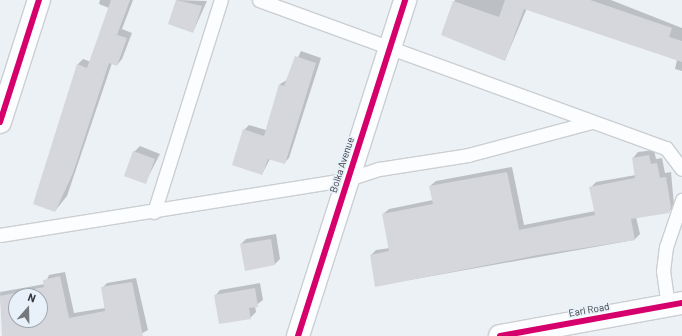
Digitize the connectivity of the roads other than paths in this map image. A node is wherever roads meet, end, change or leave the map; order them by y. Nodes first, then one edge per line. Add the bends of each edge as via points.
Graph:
1 (40, 0) edge
2 (222, 0) edge
3 (259, 0) edge
4 (405, 0) edge
5 (390, 47) junction
6 (0, 122) edge
7 (592, 122) junction
8 (682, 168) edge
9 (348, 179) junction
10 (682, 200) edge
11 (154, 212) junction
12 (0, 236) edge
13 (675, 304) edge
14 (537, 333) edge
15 (298, 336) edge
16 (500, 336) edge

1 - 6 street
2 - 11 lane
3 - 5 lane
4 - 5 street, Bolka Avenue
5 - 7 lane
5 - 9 street, Bolka Avenue
7 - 8 lane via 666,148
7 - 9 lane via 468,155 379,169
9 - 11 lane
9 - 15 street, Bolka Avenue
10 - 13 lane via 666,247 663,271
11 - 12 lane
13 - 14 street, Earl Road
14 - 16 street, Earl Road

